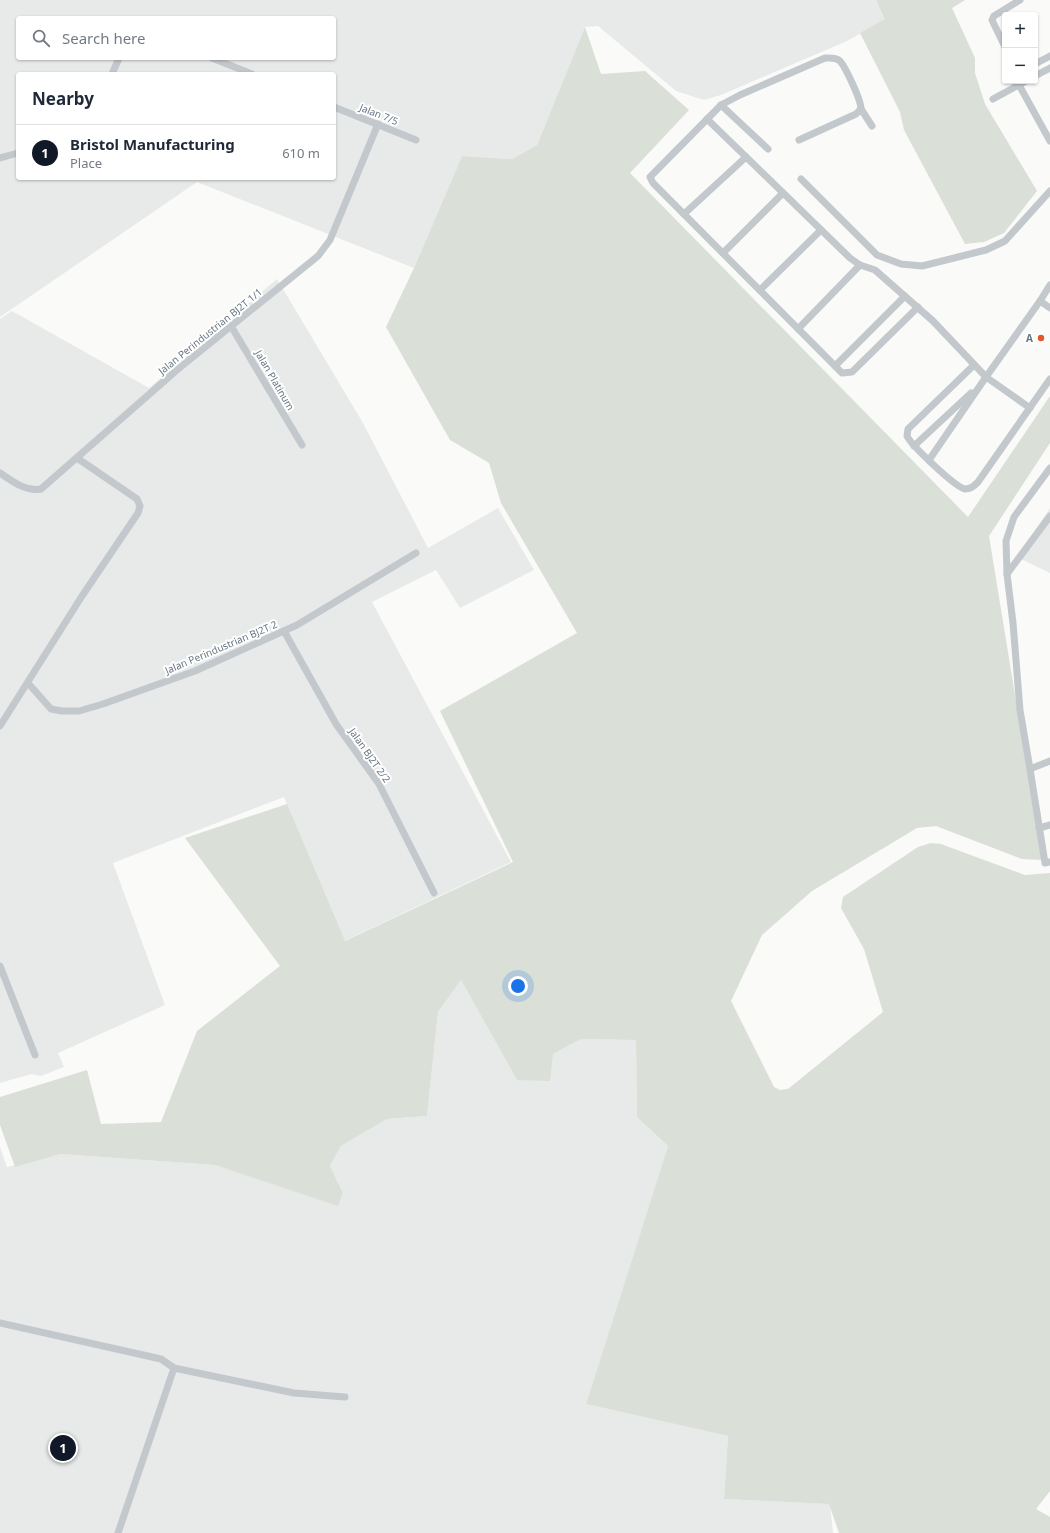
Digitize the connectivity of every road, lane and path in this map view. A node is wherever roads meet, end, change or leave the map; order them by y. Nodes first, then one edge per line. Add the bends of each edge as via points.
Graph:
1 (1020, 0) edge
2 (1002, 41) edge
3 (1050, 56) edge
4 (118, 60) edge
5 (217, 60) edge
6 (1038, 62) edge
7 (232, 66) junction
8 (1050, 68) edge
9 (113, 72) edge
10 (230, 72) edge
11 (247, 72) edge
12 (1038, 74) edge
13 (1019, 85) joint
14 (993, 99) dead end
15 (721, 105) junction
16 (336, 108) edge
17 (861, 109) junction
18 (707, 119) junction
19 (378, 124) junction
20 (872, 126) dead end
21 (416, 140) dead end
22 (799, 140) dead end
23 (1050, 141) edge
24 (768, 149) dead end
25 (16, 154) edge
26 (746, 157) junction
27 (0, 158) edge
28 (801, 179) dead end
29 (1050, 191) edge
30 (783, 193) junction
31 (684, 214) junction
32 (821, 230) junction
33 (723, 253) junction
34 (860, 265) junction
35 (1050, 285) edge
36 (760, 290) junction
37 (905, 296) junction
38 (1040, 301) junction
39 (918, 307) junction
40 (1050, 308) edge
41 (231, 326) junction
42 (798, 329) junction
43 (974, 365) junction
44 (835, 366) junction
45 (986, 377) junction
46 (1050, 379) edge
47 (980, 385) junction
48 (1030, 408) junction
49 (302, 445) dead end
50 (914, 446) junction
51 (77, 458) junction
52 (929, 460) junction
53 (1050, 468) edge
54 (0, 473) edge
55 (1050, 516) edge
56 (1047, 525) edge
57 (416, 553) dead end
58 (1007, 574) junction
59 (284, 631) junction
60 (28, 683) junction
61 (0, 726) edge
62 (1050, 761) edge
63 (1030, 769) junction
64 (1050, 825) edge
65 (1039, 828) junction
66 (1048, 863) edge
67 (434, 894) dead end
68 (0, 966) edge
69 (35, 1055) dead end
70 (0, 1323) edge
71 (174, 1368) junction
72 (345, 1397) dead end
73 (118, 1533) edge

1 - 2 street via 994,16 992,20
3 - 6 street
4 - 9 street
5 - 7 street
7 - 10 street
7 - 11 street
8 - 12 street
13 - 14 street
13 - 23 street
15 - 17 street via 740,94 825,58 833,57 840,61 861,101
15 - 18 street
15 - 24 street
16 - 19 street, Jalan 7/5
17 - 20 street
17 - 22 street via 856,114
18 - 26 street
18 - 31 street via 650,177
19 - 21 street, Jalan 7/5
19 - 41 street, Jalan Perindustrian BJ2T 1/1 via 324,250
25 - 27 street
26 - 30 street
26 - 31 street
28 - 29 street via 878,255 901,264 922,266 986,250 1005,241
30 - 32 street
30 - 33 street
31 - 33 street
32 - 34 street
32 - 36 street
33 - 36 street
34 - 37 street via 875,270
34 - 42 street
35 - 38 street
36 - 42 street
37 - 39 street
37 - 44 street
38 - 40 street
38 - 45 street
39 - 43 street
39 - 44 street via 852,372 842,374
41 - 49 street, Jalan Platinum
41 - 51 street, Jalan Perindustrian BJ2T 1/1
42 - 44 street
43 - 45 street
43 - 50 street via 908,429 906,436
45 - 47 street
45 - 48 street
46 - 48 street
47 - 50 street
47 - 52 street
48 - 52 street via 974,487 959,487
50 - 52 street
51 - 54 street, Jalan Perindustrian BJ2T 1/1 via 41,489 33,491
51 - 60 street via 137,499 140,506
53 - 58 street via 1014,517 1009,529 1006,542
55 - 56 street
56 - 58 street
57 - 59 street, Jalan Perindustrian BJ2T 2
58 - 63 street via 1014,623 1020,710
59 - 60 street, Jalan Perindustrian BJ2T 2 via 195,671 79,711 51,709
59 - 67 street, Jalan BJ2T 2/2 via 336,724 379,784
60 - 61 street
62 - 63 street
63 - 65 street
64 - 65 street
65 - 66 street
68 - 69 street
70 - 71 street via 161,1359
71 - 72 street via 294,1393
71 - 73 street

